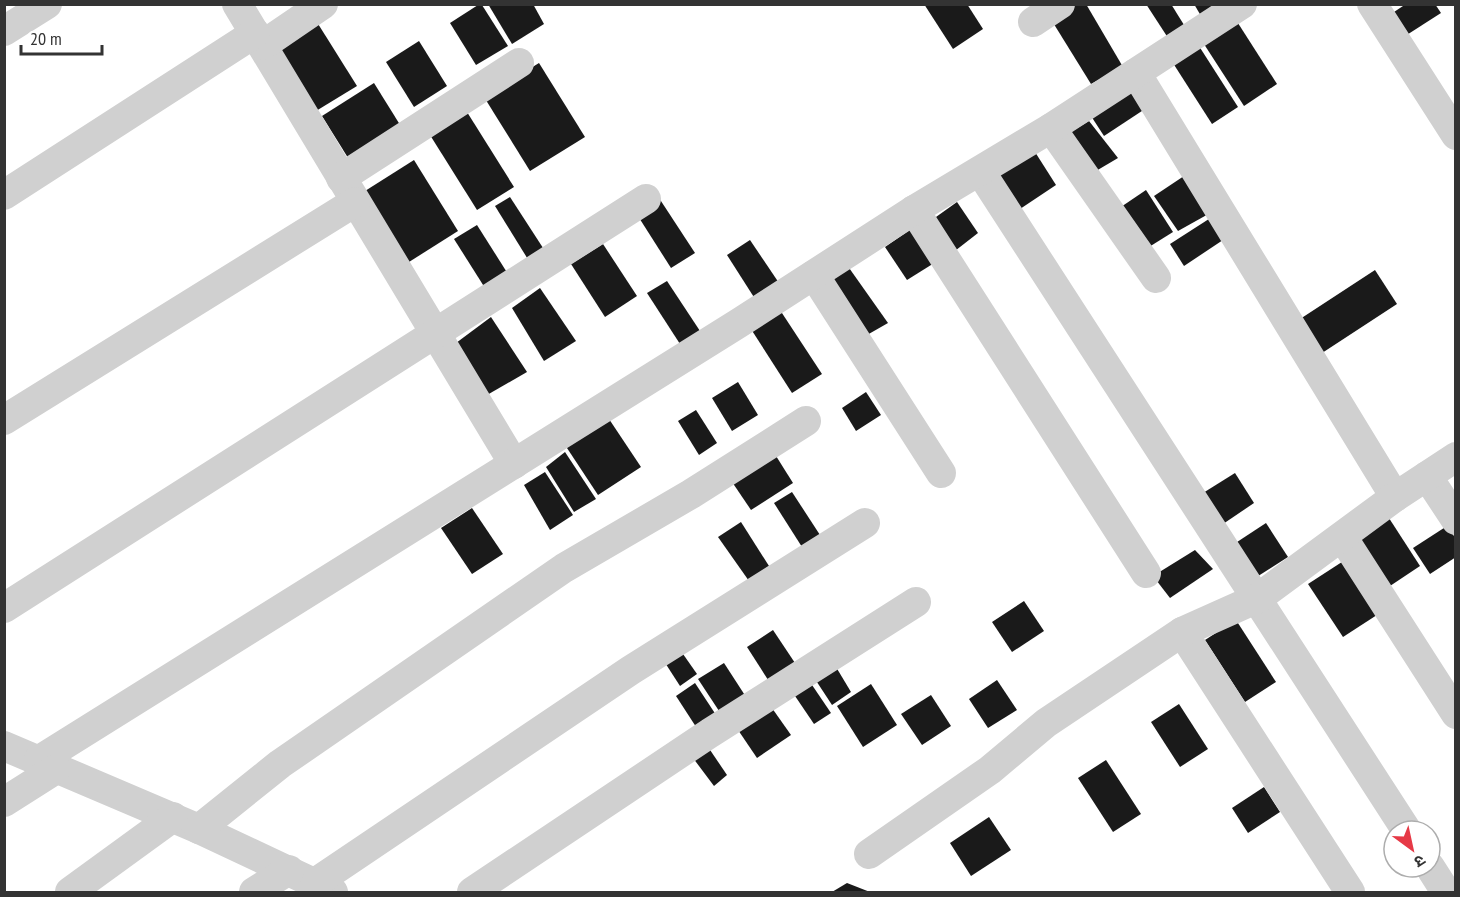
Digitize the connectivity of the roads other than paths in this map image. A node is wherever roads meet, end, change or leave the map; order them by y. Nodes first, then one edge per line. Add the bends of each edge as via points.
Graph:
1 (47, 4) edge
2 (237, 4) edge
3 (323, 4) edge
4 (1060, 4) edge
5 (1242, 4) edge
6 (1372, 4) edge
7 (1033, 22) dead end
8 (4, 31) edge
9 (259, 39) junction
10 (519, 63) dead end
11 (1136, 73) junction
12 (1051, 128) junction
13 (1455, 135) edge
14 (980, 171) junction
15 (348, 190) junction
16 (4, 195) edge
17 (646, 199) dead end
18 (914, 210) junction
19 (814, 275) junction
20 (1156, 278) dead end
21 (435, 333) junction
22 (4, 420) edge
23 (806, 421) dead end
24 (1455, 457) edge
25 (514, 464) junction
26 (941, 474) dead end
27 (1427, 476) junction
28 (1395, 497) junction
29 (1455, 520) edge
30 (865, 523) dead end
31 (1343, 538) junction
32 (1146, 573) dead end
33 (1258, 598) junction
34 (916, 603) dead end
35 (4, 608) edge
36 (1182, 632) junction
37 (1455, 714) edge
38 (4, 746) edge
39 (47, 765) junction
40 (4, 802) edge
41 (1399, 819) edge
42 (186, 823) junction
43 (870, 854) dead end
44 (1438, 879) edge
45 (312, 882) edge
46 (70, 892) edge
47 (254, 892) edge
48 (472, 892) edge
49 (1350, 892) edge
50 (1446, 892) edge

1 - 8 street
2 - 9 street
3 - 9 street
4 - 7 street
5 - 11 street
6 - 13 street
9 - 15 street
9 - 16 street
10 - 15 street
11 - 12 street
11 - 28 street
12 - 14 street
12 - 20 street
14 - 18 street
14 - 33 street
15 - 21 street
15 - 22 street
17 - 21 street
18 - 19 street
18 - 32 street
19 - 25 street
19 - 26 street
21 - 25 street
21 - 35 street
23 - 42 street via 564,568 280,764
24 - 27 street
25 - 39 street
27 - 28 street
27 - 29 street
28 - 31 street
30 - 45 street via 631,670
31 - 33 street
31 - 37 street
33 - 36 street
33 - 41 street
34 - 48 street via 710,733
36 - 43 street via 1046,723 990,770
36 - 49 street
38 - 39 street
39 - 40 street
39 - 42 street
42 - 45 street
42 - 46 street
44 - 50 street
45 - 47 street

